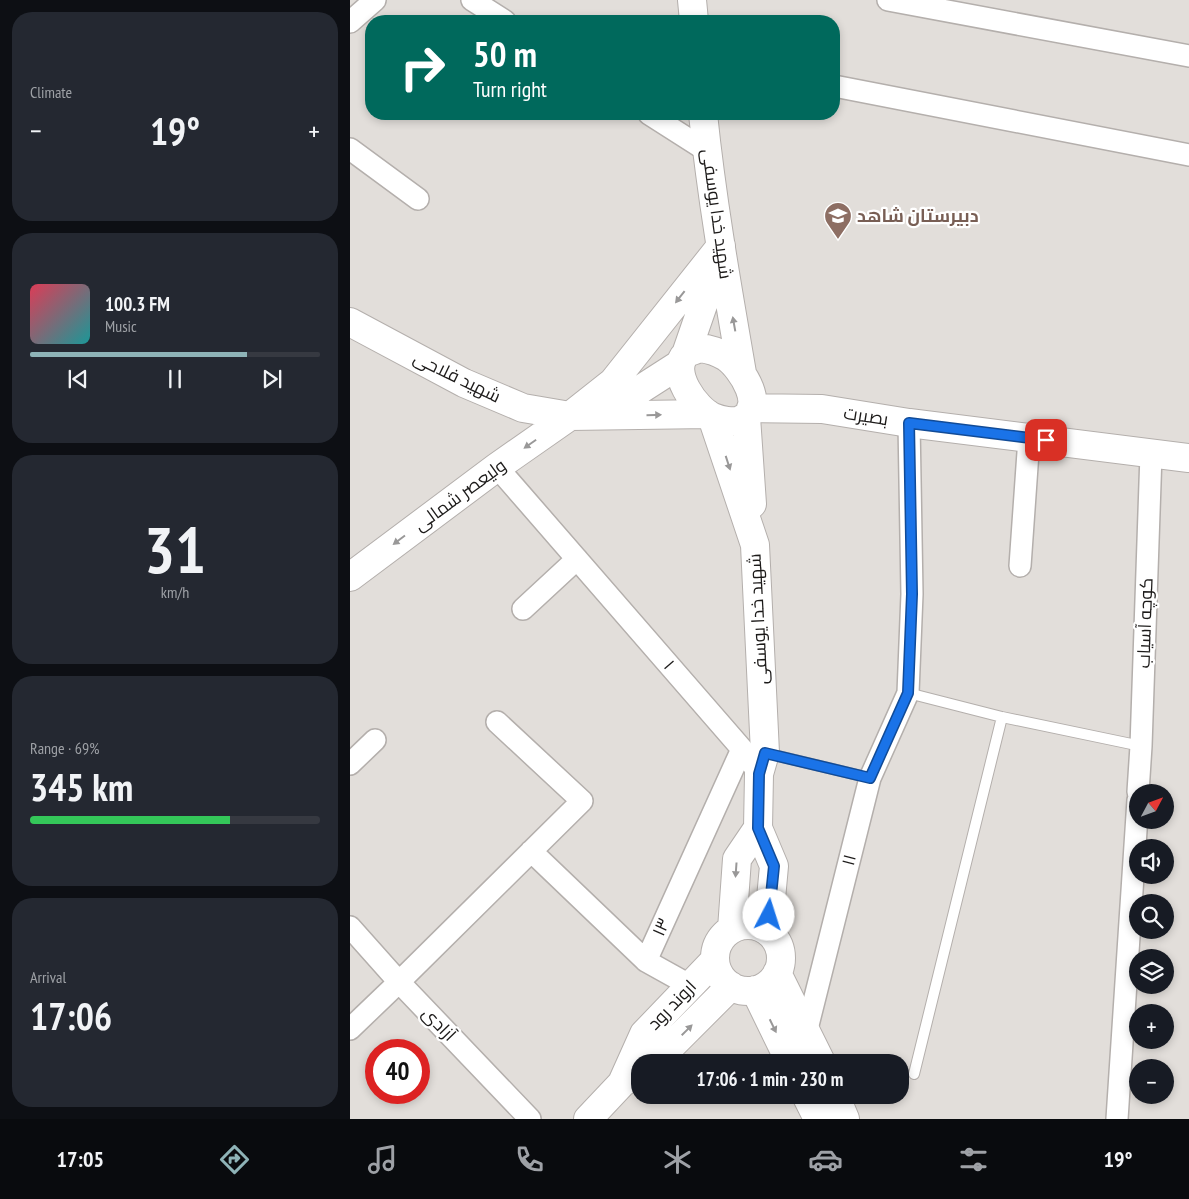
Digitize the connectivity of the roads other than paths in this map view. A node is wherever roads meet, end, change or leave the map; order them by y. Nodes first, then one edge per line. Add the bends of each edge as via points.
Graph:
1 (375, 0) edge
2 (472, 0) edge
3 (692, 0) edge
4 (888, 0) edge
5 (496, 15) edge
6 (693, 15) edge
7 (350, 22) edge
8 (1189, 56) edge
9 (840, 87) edge
10 (658, 120) edge
11 (704, 120) edge
12 (350, 150) edge
13 (707, 151) junction
14 (1189, 155) edge
15 (418, 199) dead end
16 (721, 246) junction
17 (350, 322) edge
18 (683, 359) junction
19 (743, 375) junction
20 (822, 409) junction
21 (749, 413) junction
22 (570, 416) junction
23 (710, 416) junction
24 (909, 423) junction
25 (1029, 438) junction
26 (1151, 454) junction
27 (1189, 458) edge
28 (497, 467) junction
29 (755, 545) junction
30 (577, 559) junction
31 (1020, 566) dead end
32 (350, 577) edge
33 (524, 609) dead end
34 (908, 693) junction
35 (1002, 717) junction
36 (496, 722) dead end
37 (375, 740) dead end
38 (1141, 746) junction
39 (755, 759) junction
40 (350, 764) edge
41 (870, 778) junction
42 (1139, 784) edge
43 (758, 828) junction
44 (1136, 829) edge
45 (530, 852) junction
46 (350, 927) edge
47 (732, 929) junction
48 (768, 931) junction
49 (716, 960) junction
50 (646, 961) junction
51 (777, 973) junction
52 (399, 982) junction
53 (690, 986) junction
54 (743, 988) junction
55 (350, 1029) edge
56 (806, 1032) junction
57 (638, 1054) edge
58 (661, 1054) edge
59 (785, 1054) edge
60 (817, 1054) edge
61 (914, 1074) dead end
62 (631, 1076) edge
63 (810, 1104) edge
64 (839, 1104) edge
65 (530, 1119) edge
66 (588, 1119) edge
67 (818, 1119) edge
68 (846, 1119) edge
69 (1117, 1119) edge

1 - 7 street
2 - 5 street
3 - 6 street
4 - 8 street
9 - 14 street
10 - 13 street
11 - 13 street, شهید خدا یوسفی
12 - 15 street
13 - 16 street, شهید خدا یوسفی
16 - 18 street
19 -> 16 street, شهید خدا یوسفی
16 -> 22 street via 613,382
17 - 22 street, شهید فلاحی via 464,383 523,408
18 - 19 street via 700,348 710,350 726,358
18 - 22 street via 627,398
18 - 23 street via 681,377 688,394
19 - 20 street
19 - 21 street via 752,397
20 - 21 street, بصیرت
20 - 24 street, بصیرت
21 - 23 street via 737,421
21 - 29 street
22 -> 23 street, شهید فلاحی
22 -> 28 street, ولیعصر شمالی
23 -> 29 street, شهید خدا یوسفی
24 - 25 street, بصیرت
24 - 34 street via 912,594
25 - 26 street, بصیرت
25 - 31 street
26 - 27 street, بصیرت
26 - 38 street, کوچه آسیاب
28 - 30 street, ۱
28 -> 32 street, ولیعصر شمالی
29 - 39 street, شهید خدا یوسفی
30 - 33 street
30 - 39 street, ۱
34 - 35 lane
34 - 41 street, ۱۱
35 - 38 lane
35 - 61 lane
36 - 45 street via 582,801
37 - 40 street
38 - 42 street, کوچه آسیاب
39 - 41 lane
39 - 43 street, شهید خدا یوسفی
39 - 50 street, ۱۳
41 - 56 street, ۱۱
43 -> 47 street via 737,858
43 - 48 street, شهید خدا یوسفی via 774,866
44 - 69 street
45 - 50 street, ۱۳
45 - 52 street
46 - 52 street, آزادی
47 - 48 street via 750,925
47 - 49 street via 719,942
48 - 51 street via 779,946 781,955
49 - 53 street, اروند رود
49 - 54 street via 723,979
50 - 53 street
51 - 54 street via 764,986
51 - 56 street
52 - 55 street
52 - 65 street, آزادی
53 - 57 street, اروند رود via 644,1034
58 -> 54 street, اروند رود
54 -> 59 street
56 - 60 street
62 - 66 street, اروند رود
63 - 67 street
64 - 68 street

